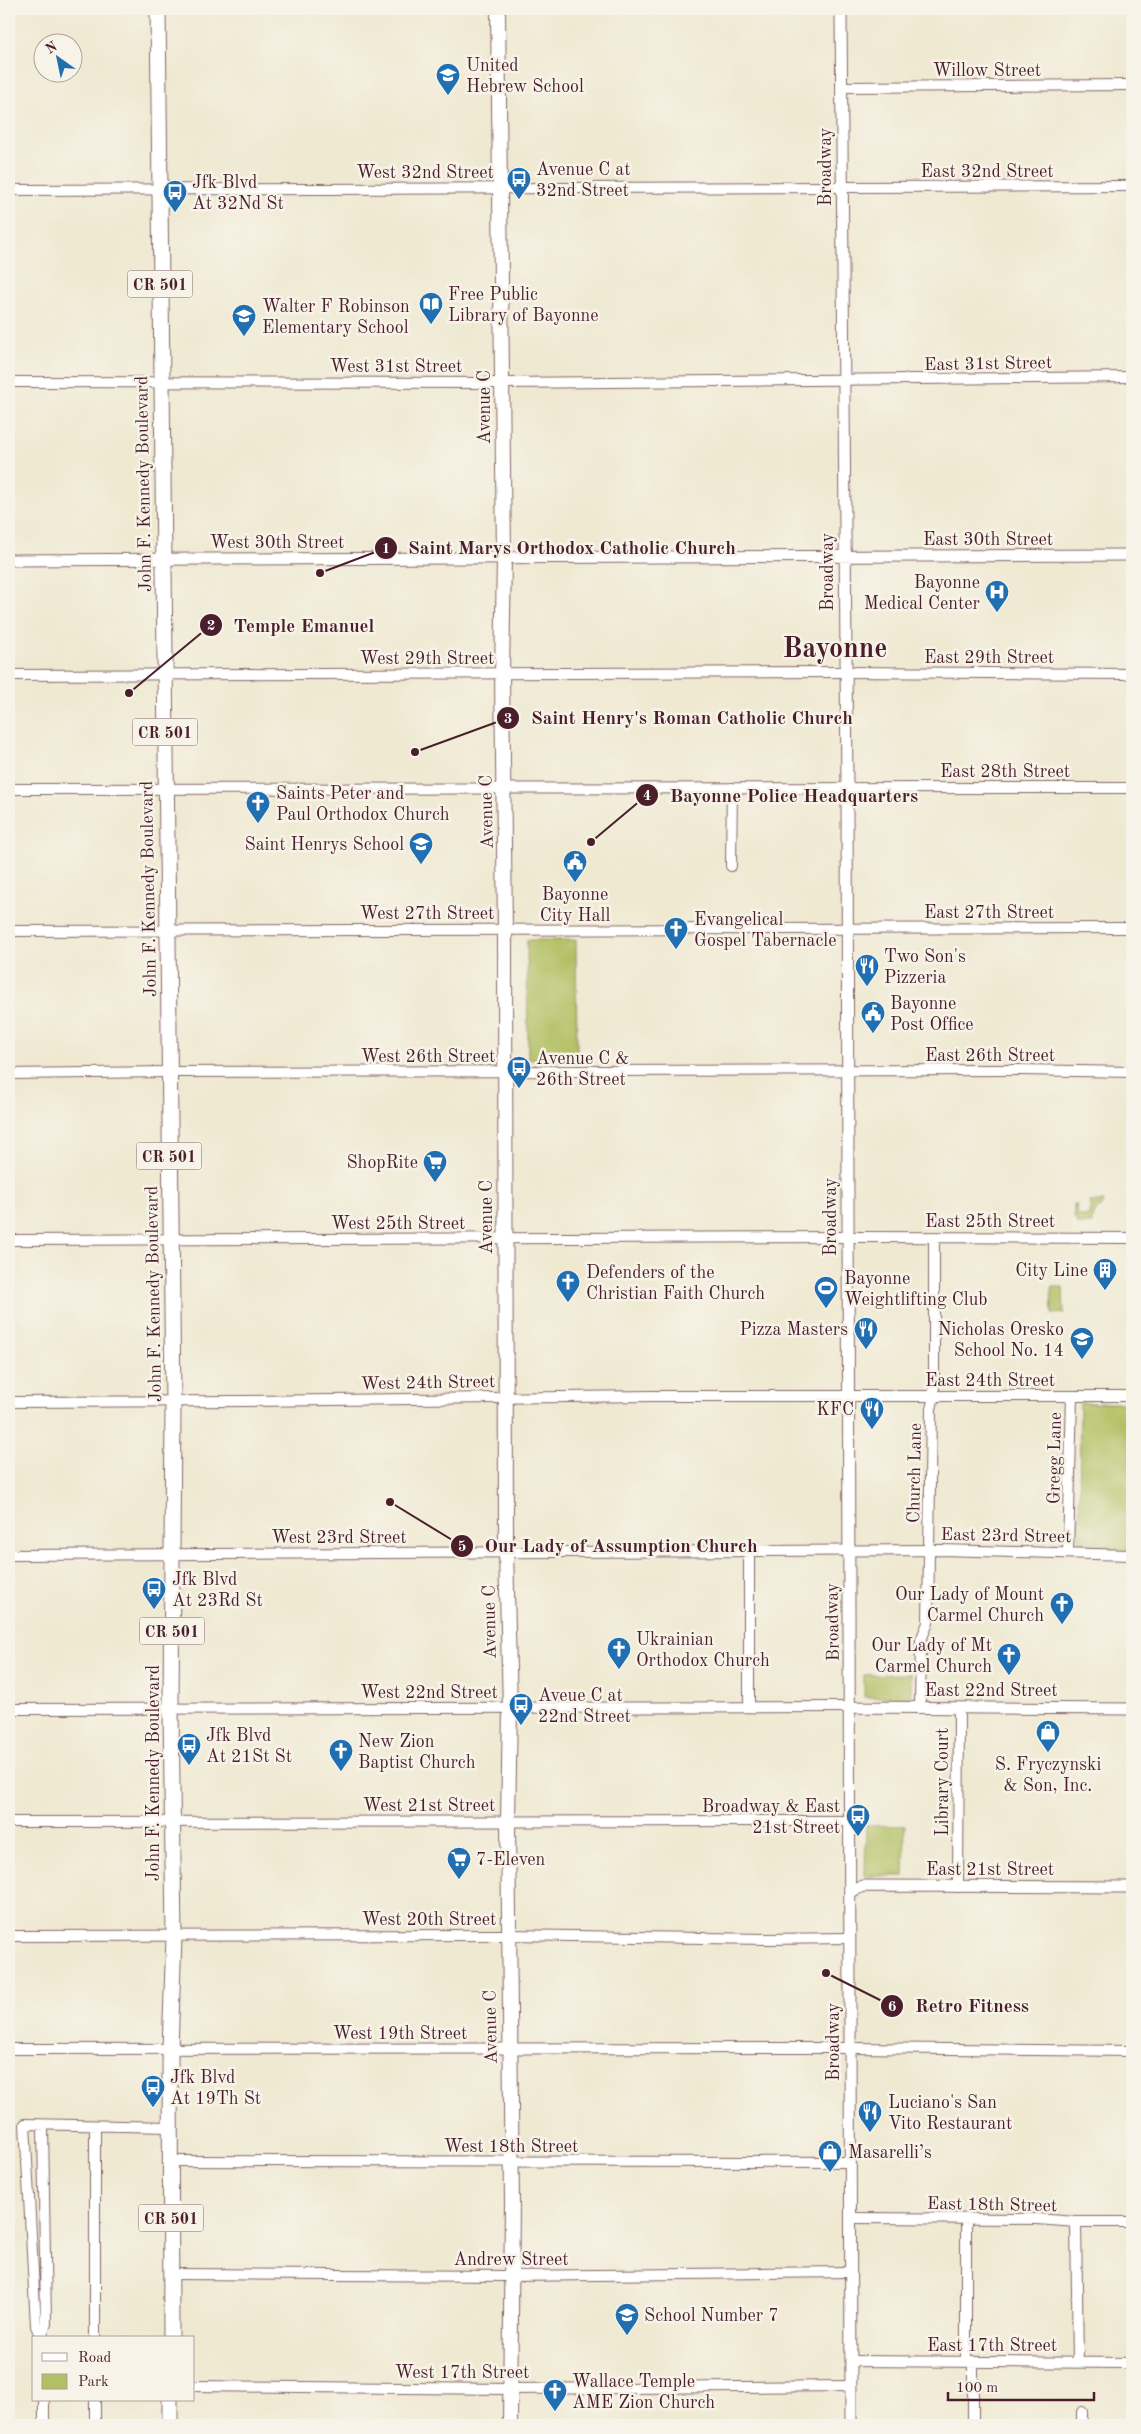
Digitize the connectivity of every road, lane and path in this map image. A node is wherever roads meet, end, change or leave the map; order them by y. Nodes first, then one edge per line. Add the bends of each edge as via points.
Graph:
1 (158, 9) edge
2 (498, 9) edge
3 (840, 9) edge
4 (1132, 85) edge
5 (842, 87) junction
6 (1132, 186) edge
7 (502, 188) junction
8 (842, 188) junction
9 (160, 189) junction
10 (9, 190) edge
11 (1132, 377) edge
12 (160, 380) junction
13 (844, 381) junction
14 (9, 382) edge
15 (503, 383) junction
16 (1132, 555) edge
17 (845, 557) junction
18 (504, 558) junction
19 (9, 560) edge
20 (163, 560) junction
21 (845, 672) junction
22 (502, 674) junction
23 (1132, 674) edge
24 (9, 675) edge
25 (165, 675) junction
26 (504, 788) junction
27 (732, 788) junction
28 (847, 788) junction
29 (1132, 788) edge
30 (9, 789) edge
31 (166, 789) junction
32 (732, 866) dead end
33 (846, 928) junction
34 (1132, 928) edge
35 (506, 929) junction
36 (168, 930) junction
37 (9, 931) edge
38 (847, 1070) junction
39 (168, 1072) junction
40 (505, 1072) junction
41 (1132, 1072) edge
42 (9, 1074) edge
43 (848, 1237) junction
44 (934, 1237) junction
45 (504, 1238) junction
46 (1132, 1238) edge
47 (9, 1240) edge
48 (171, 1240) junction
49 (847, 1396) junction
50 (934, 1396) junction
51 (1072, 1396) junction
52 (1132, 1396) edge
53 (506, 1397) junction
54 (9, 1402) edge
55 (173, 1402) junction
56 (929, 1550) junction
57 (506, 1551) junction
58 (749, 1551) junction
59 (848, 1551) junction
60 (1068, 1552) junction
61 (172, 1553) junction
62 (9, 1555) edge
63 (1132, 1555) edge
64 (749, 1707) junction
65 (850, 1707) junction
66 (171, 1708) junction
67 (920, 1708) junction
68 (959, 1708) junction
69 (9, 1709) edge
70 (510, 1709) junction
71 (1132, 1709) edge
72 (508, 1821) junction
73 (850, 1821) junction
74 (9, 1822) edge
75 (171, 1823) junction
76 (958, 1887) junction
77 (1132, 1887) edge
78 (850, 1892) junction
79 (508, 1935) junction
80 (9, 1936) edge
81 (174, 1937) junction
82 (850, 1938) junction
83 (851, 2048) junction
84 (9, 2049) edge
85 (509, 2049) junction
86 (170, 2050) junction
87 (1132, 2051) edge
88 (43, 2126) junction
89 (95, 2126) junction
90 (170, 2127) junction
91 (171, 2161) junction
92 (512, 2162) junction
93 (850, 2162) junction
94 (851, 2218) junction
95 (966, 2219) junction
96 (1076, 2222) junction
97 (1132, 2222) edge
98 (851, 2272) junction
99 (172, 2274) junction
100 (511, 2276) junction
101 (41, 2336) edge
102 (41, 2336) edge
103 (95, 2336) edge
104 (171, 2336) edge
105 (852, 2361) junction
106 (969, 2361) junction
107 (1078, 2362) junction
108 (1132, 2363) edge
109 (195, 2386) edge
110 (851, 2386) junction
111 (510, 2389) junction
112 (44, 2402) edge
113 (95, 2402) edge
114 (170, 2402) edge
115 (1082, 2412) dead end
116 (44, 2425) edge
117 (95, 2425) edge
118 (170, 2425) edge
119 (510, 2425) edge
120 (851, 2425) edge
121 (973, 2425) edge
122 (1082, 2425) edge

1 - 9 main road, John F. Kennedy Boulevard / CR 501
2 - 7 main road, Avenue C
3 - 5 street, Broadway
4 - 5 street, Willow Street
5 - 8 street, Broadway
6 - 8 street, East 32nd Street
7 - 8 street, West 32nd Street
7 - 9 street, West 32nd Street
7 - 15 main road, Avenue C
8 - 13 street, Broadway
9 - 10 street, West 32nd Street
9 - 12 main road, John F. Kennedy Boulevard / CR 501
11 - 13 street, East 31st Street
12 - 14 street, West 31st Street
12 - 15 street, West 31st Street
12 - 20 main road, John F. Kennedy Boulevard / CR 501
13 - 15 street, West 31st Street
13 - 17 street, Broadway
15 - 18 main road, Avenue C
16 - 17 street, East 30th Street
17 - 18 street, West 30th Street
17 - 21 street, Broadway
18 - 20 street, West 30th Street
18 - 22 main road, Avenue C
19 - 20 street, West 30th Street
20 - 25 main road, John F. Kennedy Boulevard / CR 501
21 - 22 street, West 29th Street
21 - 23 street, East 29th Street
21 - 28 street, Broadway
22 - 25 street, West 29th Street
22 - 26 main road, Avenue C
24 - 25 street, West 29th Street
25 - 31 main road, John F. Kennedy Boulevard / CR 501
26 - 27 street, East 28th Street
26 - 31 street, East 28th Street
26 - 35 main road, Avenue C
27 - 28 street, East 28th Street
27 - 32 street
28 - 29 street, East 28th Street
28 - 33 street, Broadway
30 - 31 street, East 28th Street
31 - 36 main road, John F. Kennedy Boulevard / CR 501
33 - 34 street, East 27th Street
33 - 35 street, West 27th Street
33 - 38 street, Broadway
35 - 36 street, West 27th Street
35 - 40 main road, Avenue C
36 - 37 street, West 27th Street
36 - 39 main road, John F. Kennedy Boulevard / CR 501
38 - 40 street, West 26th Street
38 - 41 street, East 26th Street
38 - 43 street, Broadway
39 - 40 street, West 26th Street
39 - 42 street, West 26th Street
39 - 48 main road, John F. Kennedy Boulevard / CR 501
40 - 45 main road, Avenue C
43 - 44 street, East 25th Street
43 - 45 street, West 25th Street
43 - 49 street, Broadway
44 - 46 street, East 25th Street
44 - 50 street, Church Lane
45 - 48 street, West 25th Street
45 - 53 main road, Avenue C
47 - 48 street, West 25th Street
48 - 55 main road, John F. Kennedy Boulevard / CR 501
49 - 50 street, East 24th Street
49 - 53 street, West 24th Street
49 - 59 street, Broadway
50 - 51 street, East 24th Street
50 - 56 street, Church Lane via 931,1409
51 - 52 street, East 24th Street
51 - 60 street, Gregg Lane
53 - 55 street, West 24th Street
53 - 57 main road, Avenue C
54 - 55 street, West 24th Street
55 - 61 main road, John F. Kennedy Boulevard / CR 501
56 - 59 street, East 23rd Street
56 - 60 street, East 23rd Street
56 - 67 street, Church Lane via 928,1623 920,1646
57 - 58 street, West 23rd Street
57 - 61 street, West 23rd Street
57 - 70 main road, Avenue C
58 - 59 street, West 23rd Street
58 - 64 street
59 - 65 street, Broadway
60 - 63 street, East 23rd Street
61 - 62 street, West 23rd Street
61 - 66 main road, John F. Kennedy Boulevard / CR 501
64 - 65 street, West 22nd Street
64 - 70 street, West 22nd Street
65 - 67 street, East 22nd Street
65 - 73 street, Broadway
66 - 69 street, West 22nd Street
66 - 70 street, West 22nd Street
66 - 75 main road, John F. Kennedy Boulevard / CR 501
67 - 68 street, East 22nd Street
68 - 71 street, East 22nd Street
68 - 76 street, Library Court
70 - 72 main road, Avenue C
72 - 73 street, West 21st Street
72 - 75 street, West 21st Street
72 - 79 main road, Avenue C
73 - 78 street, Broadway
74 - 75 street, West 21st Street
75 - 81 main road, John F. Kennedy Boulevard / CR 501
76 - 77 street, East 21st Street
76 - 78 street, East 21st Street via 863,1886
78 - 82 street, Broadway
79 - 81 street, West 20th Street
79 - 82 street, West 20th Street
79 - 85 main road, Avenue C
80 - 81 street, West 20th Street
81 - 86 main road, John F. Kennedy Boulevard / CR 501
82 - 83 street, Broadway
83 - 85 street, West 19th Street
83 - 87 street, West 19th Street
83 - 93 street, Broadway
84 - 86 street, West 19th Street
85 - 86 street, West 19th Street
85 - 92 main road, Avenue C
86 - 90 main road, John F. Kennedy Boulevard / CR 501
88 - 89 street
88 - 101 street via 25,2124 36,2326
88 - 102 street via 46,2324
89 - 90 street
89 - 103 street
90 - 91 main road, John F. Kennedy Boulevard / CR 501
91 - 92 street, West 18th Street
91 - 99 main road, John F. Kennedy Boulevard / CR 501
92 - 93 street, West 18th Street
92 - 100 main road, Avenue C
93 - 94 street, Broadway
94 - 95 street, East 18th Street
94 - 98 street, Broadway
95 - 96 street, East 18th Street
95 - 106 street
96 - 97 street, East 18th Street
96 - 107 street
98 - 100 street, Andrew Street
98 - 105 street, Broadway
99 - 100 street, Andrew Street
99 - 104 main road, John F. Kennedy Boulevard / CR 501
100 - 111 main road, Avenue C
105 - 106 street, East 17th Street
105 - 110 street, Broadway
106 - 107 street, East 17th Street
106 - 121 street
107 - 108 street, East 17th Street
109 - 111 street, West 17th Street
110 - 111 street, West 17th Street
110 - 120 street, Broadway
111 - 119 main road, Avenue C
112 - 116 street
113 - 117 street
114 - 118 main road
115 - 122 street

